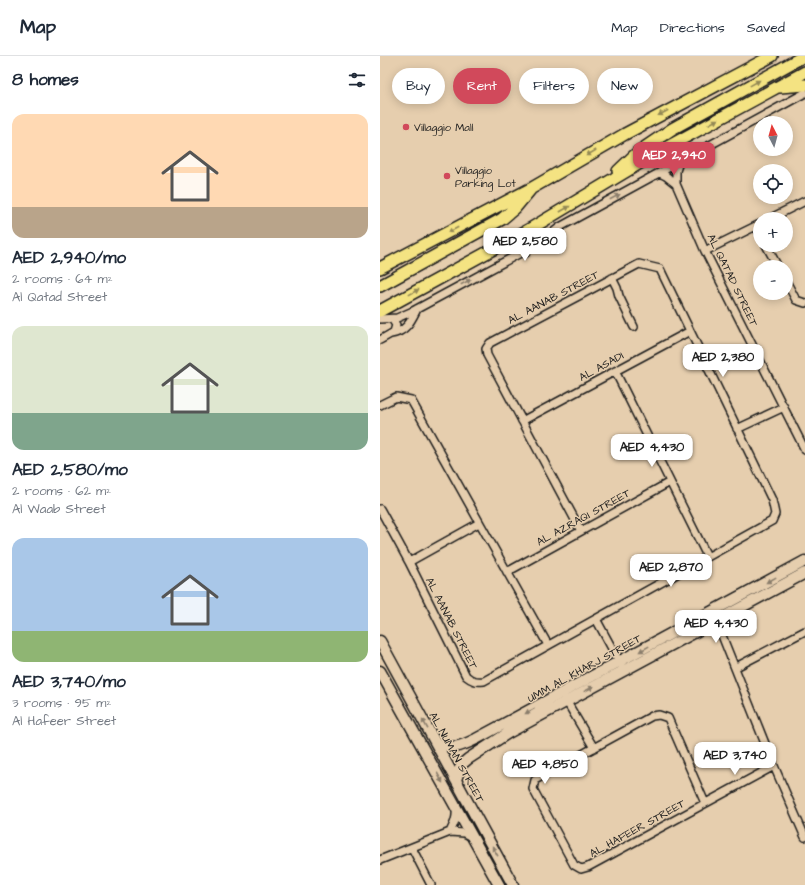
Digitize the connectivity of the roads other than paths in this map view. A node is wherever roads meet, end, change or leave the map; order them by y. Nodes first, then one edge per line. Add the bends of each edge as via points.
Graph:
1 (772, 56) edge
2 (804, 56) edge
3 (805, 72) edge
4 (805, 85) edge
5 (776, 87) junction
6 (805, 94) edge
7 (679, 162) junction
8 (660, 173) junction
9 (608, 182) junction
10 (676, 184) junction
11 (532, 188) junction
12 (805, 201) edge
13 (783, 212) edge
14 (753, 227) edge
15 (530, 229) junction
16 (705, 250) junction
17 (525, 251) junction
18 (380, 268) edge
19 (409, 271) junction
20 (612, 278) junction
21 (380, 286) edge
22 (793, 294) edge
23 (380, 295) edge
24 (805, 303) edge
25 (417, 308) junction
26 (380, 311) edge
27 (380, 318) edge
28 (392, 319) junction
29 (634, 328) dead end
30 (690, 331) junction
31 (391, 334) junction
32 (380, 340) edge
33 (614, 371) junction
34 (380, 405) edge
35 (784, 407) junction
36 (522, 421) junction
37 (737, 429) junction
38 (805, 450) edge
39 (670, 482) junction
40 (380, 508) edge
41 (479, 523) junction
42 (581, 531) junction
43 (707, 556) junction
44 (805, 561) edge
45 (409, 562) junction
46 (507, 572) junction
47 (805, 573) edge
48 (714, 616) junction
49 (596, 619) junction
50 (805, 631) edge
51 (380, 641) edge
52 (548, 645) junction
53 (622, 666) junction
54 (736, 668) junction
55 (380, 671) edge
56 (564, 697) junction
57 (435, 742) junction
58 (594, 748) junction
59 (774, 766) junction
60 (456, 780) junction
61 (705, 803) junction
62 (455, 807) junction
63 (450, 832) junction
64 (472, 837) junction
65 (805, 837) edge
66 (412, 848) junction
67 (380, 860) edge
68 (431, 885) edge
69 (498, 885) edge
70 (513, 885) edge

1 -> 11 main road via 625,134
9 -> 2 main road via 638,152 666,132
3 - 5 main road
4 - 5 main road
9 -> 5 main road
6 - 7 street
7 - 8 street
7 - 10 street
8 - 10 street
17 -> 8 street via 560,227
15 -> 9 main road
10 - 16 street, AL QATAD STREET
11 -> 18 main road
11 - 19 main road via 502,219
12 - 13 street
14 - 16 street
15 - 17 main road
26 -> 15 main road
16 - 35 street, AL QATAD STREET
25 -> 17 street
19 - 21 main road
19 - 23 main road via 399,282
20 - 29 street
20 - 30 street, AL AANAB STREET via 639,264 660,268
20 - 36 street, AL AANAB STREET via 490,343 486,348 487,355
22 - 24 street via 796,300
25 - 28 street
25 - 31 street via 404,329
27 - 28 street
28 - 31 street via 396,328
30 - 33 street, AL ASADI
30 - 37 street, AL AANAB STREET
31 - 32 street
33 - 36 street, AL ASADI
33 - 39 street
34 - 41 street via 396,397 411,400
35 - 37 street
35 - 38 street, AL QATAD STREET
36 - 42 street, AL AANAB STREET
37 - 43 street, AL AANAB STREET via 772,500 775,514 772,521
39 - 42 street, AL AZRAQI STREET
39 - 43 street
40 - 45 street, AL AANAB STREET
41 - 45 street
41 - 46 street
42 - 46 street, AL AZRAQI STREET
43 - 49 street, AL AANAB STREET
44 -> 48 street, UMM AL KHARJ STREET
45 - 52 street, AL AANAB STREET via 466,676 471,680 484,681
46 - 52 street
47 - 48 street, UMM AL KHARJ STREET
48 - 53 street, UMM AL KHARJ STREET
48 - 54 street
49 - 52 street, AL AANAB STREET
49 - 53 street
50 - 54 street
57 -> 51 street, AL NUMAN STREET
53 - 56 street, UMM AL KHARJ STREET
54 - 59 street
55 -> 62 street
56 -> 57 street, UMM AL KHARJ STREET via 461,746 452,748
56 - 58 street
56 - 60 street, UMM AL KHARJ STREET via 468,759 461,766
57 - 60 street, AL NUMAN STREET
58 - 61 street, AL HAFEER STREET via 652,716 668,718
58 - 61 street, AL HAFEER STREET via 535,780 533,789 574,865 581,869
59 - 61 street, AL HAFEER STREET
59 - 65 street
70 -> 60 street, AL NUMAN STREET
62 - 63 street via 456,815
62 - 64 street
63 - 64 street via 464,833
63 - 66 street
64 - 69 street
66 - 67 street
66 - 68 street

